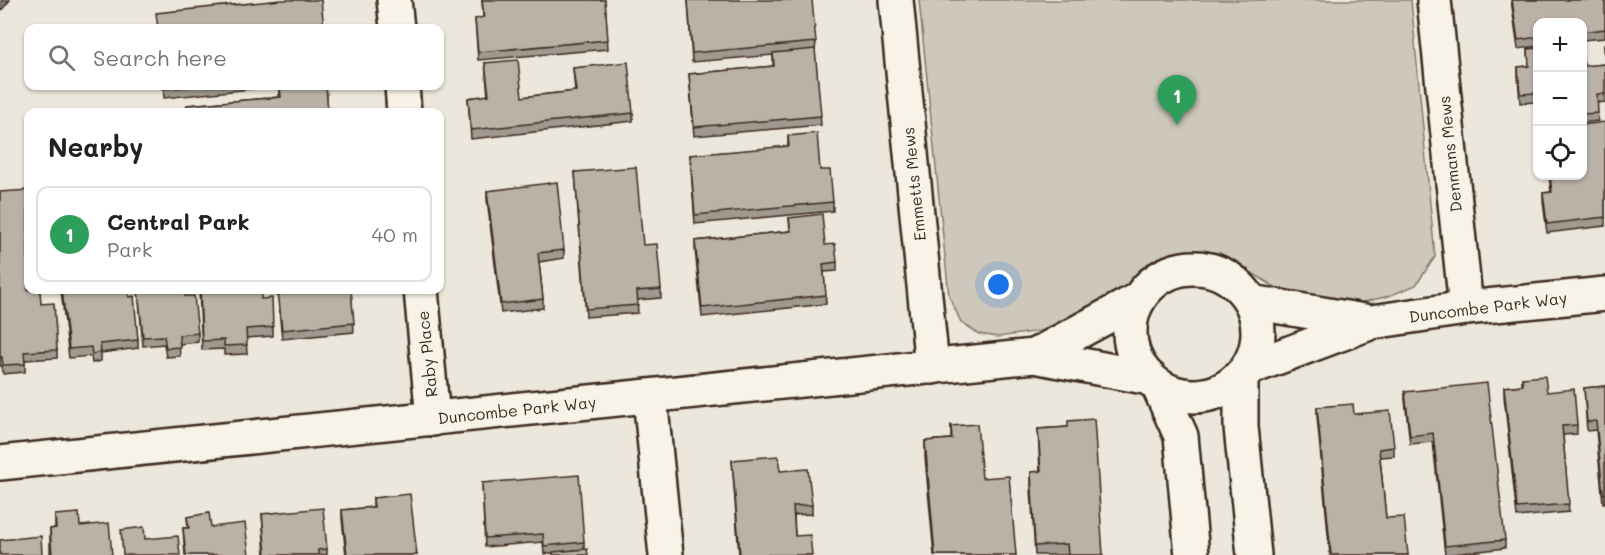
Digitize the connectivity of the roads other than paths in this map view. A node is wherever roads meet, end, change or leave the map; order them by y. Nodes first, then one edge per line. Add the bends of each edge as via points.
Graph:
1 (394, 0) edge
2 (896, 0) edge
3 (1434, 0) edge
4 (396, 24) edge
5 (402, 90) edge
6 (404, 108) edge
7 (421, 294) edge
8 (1605, 294) edge
9 (1139, 299) junction
10 (1251, 302) junction
11 (1466, 308) junction
12 (1372, 322) junction
13 (1034, 356) junction
14 (932, 367) junction
15 (1244, 372) junction
16 (1154, 381) junction
17 (651, 397) junction
18 (433, 419) junction
19 (0, 463) edge
20 (666, 555) edge
21 (1192, 555) edge
22 (1254, 555) edge

1 - 4 street
2 - 14 street, Emmetts Mews
3 - 11 street, Denmans Mews
5 - 6 street
7 - 18 street, Raby Place
8 - 11 street, Duncombe Park Way
9 - 10 street via 1151,284 1186,268 1224,275
9 - 13 street, Duncombe Park Way
9 - 16 street via 1132,319 1131,340 1137,360
10 - 12 street, Duncombe Park Way
10 - 15 street via 1258,335 1255,353
11 - 12 street, Duncombe Park Way
12 - 15 street, Duncombe Park Way
13 - 14 street, Duncombe Park Way
13 - 16 street, Duncombe Park Way
14 - 17 street, Duncombe Park Way
15 - 16 street via 1227,387 1192,396
15 - 22 street via 1241,427
16 - 21 street via 1181,436
17 - 18 street, Duncombe Park Way
17 - 20 street
18 - 19 street, Duncombe Park Way

